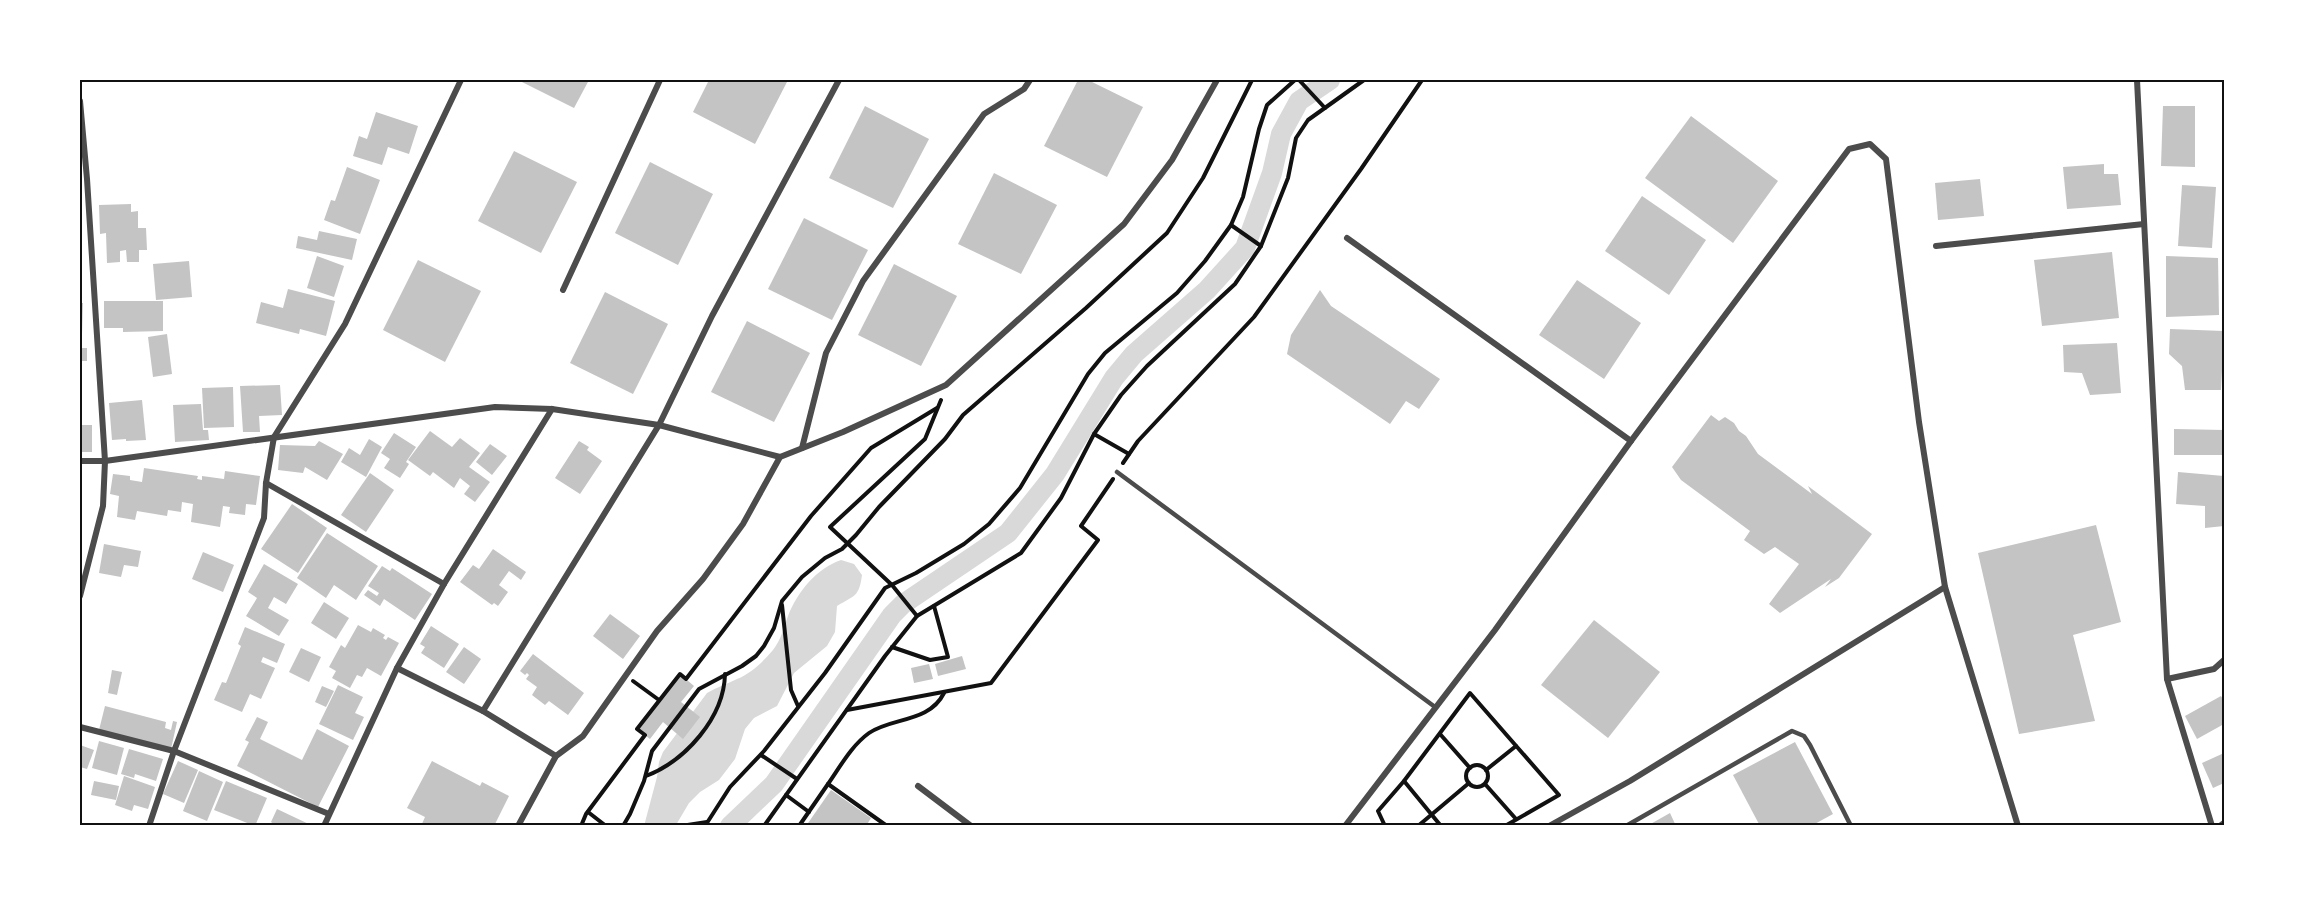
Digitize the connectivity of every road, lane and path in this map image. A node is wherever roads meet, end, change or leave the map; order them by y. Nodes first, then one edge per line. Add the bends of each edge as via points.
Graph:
1 (461, 80) edge
2 (660, 80) edge
3 (839, 80) edge
4 (1030, 80) edge
5 (1217, 80) edge
6 (1252, 80) edge
7 (1295, 80) edge
8 (1299, 80) edge
9 (1364, 80) edge
10 (1422, 80) edge
11 (2138, 80) edge
12 (80, 101) edge
13 (1325, 107) junction
14 (2144, 224) junction
15 (1231, 226) junction
16 (1347, 238) dead end
17 (1260, 245) junction
18 (1936, 246) dead end
19 (563, 290) dead end
20 (946, 385) junction
21 (937, 408) junction
22 (552, 409) junction
23 (659, 426) junction
24 (1094, 434) junction
25 (274, 437) junction
26 (1631, 441) junction
27 (802, 448) junction
28 (1129, 454) junction
29 (780, 457) junction
30 (80, 461) edge
31 (105, 461) junction
32 (1117, 472) junction
33 (266, 483) junction
34 (848, 544) junction
35 (444, 584) junction
36 (892, 585) junction
37 (1945, 587) junction
38 (80, 596) edge
39 (782, 601) junction
40 (934, 606) junction
41 (916, 616) junction
42 (892, 646) junction
43 (2224, 660) edge
44 (397, 668) junction
45 (626, 675) junction
46 (725, 675) junction
47 (2167, 679) junction
48 (944, 692) junction
49 (659, 700) junction
50 (799, 707) junction
51 (1435, 707) junction
52 (847, 710) junction
53 (483, 711) junction
54 (80, 727) edge
55 (1440, 734) junction
56 (1516, 746) junction
57 (174, 751) junction
58 (762, 755) junction
59 (556, 756) junction
60 (1470, 768) junction
61 (1486, 770) junction
62 (645, 777) junction
63 (797, 779) junction
64 (1404, 781) junction
65 (1469, 783) junction
66 (828, 784) junction
67 (1485, 784) junction
68 (918, 786) dead end
69 (786, 795) junction
70 (588, 812) junction
71 (809, 812) junction
72 (329, 814) junction
73 (1431, 814) junction
74 (1516, 819) junction
75 (706, 823) edge
76 (2224, 823) edge
77 (149, 825) edge
78 (324, 825) edge
79 (518, 825) edge
80 (581, 825) edge
81 (606, 825) edge
82 (622, 825) edge
83 (681, 825) edge
84 (764, 825) edge
85 (799, 825) edge
86 (887, 825) edge
87 (971, 825) edge
88 (1345, 825) edge
89 (1384, 825) edge
90 (1418, 825) edge
91 (1441, 825) edge
92 (1505, 825) edge
93 (1548, 825) edge
94 (1626, 825) edge
95 (1851, 825) edge
96 (2018, 825) edge
97 (2212, 825) edge
98 (2220, 825) edge

1 - 25 street via 345,324
2 - 19 street
3 - 23 street via 712,316
4 - 27 street via 1024,89 984,114 863,281 826,353
5 - 20 street via 1172,160 1124,224
6 - 34 path via 1203,178 1167,232 963,415
7 - 15 path via 1267,105 1243,197
8 - 13 path
9 - 13 path
10 - 28 path via 1254,317
11 - 14 street
12 - 31 street
13 - 17 path via 1308,120 1296,138 1288,178
14 - 18 street
14 - 47 street
15 - 17 path
15 - 36 path via 1177,293 1104,353 1020,488 989,524 964,544
16 - 26 street
17 - 24 path via 1235,284 1147,366
20 - 21 path
20 - 27 street
21 - 34 path via 925,438 830,527
21 - 49 path via 871,448 811,516 686,679 680,674
22 - 23 street
22 - 25 street via 495,407
22 - 35 street
23 - 29 street
23 - 53 street
24 - 28 path
24 - 40 path via 1061,498 1021,553
25 - 31 street
25 - 33 street
26 - 37 street via 1850,149 1870,144 1886,159 1919,422
26 - 51 street
27 - 29 street
28 - 32 path
29 - 45 street via 743,524
30 - 31 street
31 - 38 street via 102,506
32 - 48 path via 1081,526 1098,540 991,684
32 - 51 lane
33 - 35 street
33 - 57 street via 264,518
34 - 36 path
34 - 39 path via 802,577
35 - 44 street
36 - 41 path
36 - 50 path via 885,588
37 - 93 street via 1630,781
37 - 96 street
39 - 46 path via 765,646
39 - 50 path via 790,690
40 - 41 path
40 - 42 path via 948,657 930,660
41 - 42 path
42 - 52 path
43 - 47 street via 2214,669
44 - 53 street
44 - 72 street
45 - 49 path
45 - 59 street via 583,736
46 - 62 path via 699,689 652,751
46 - 62 path via 725,684 706,727 694,743 676,761
47 - 97 street
48 - 52 path
48 - 66 path via 930,709 870,732
49 - 70 path via 637,729 645,735
50 - 58 path
51 - 88 street
52 - 63 path
53 - 59 street
54 - 57 street
55 - 56 path via 1470,693
55 - 60 path
55 - 64 path
56 - 61 path
56 - 74 path via 1559,795
57 - 72 street
57 - 77 street
58 - 63 path
58 - 75 path via 730,787
59 - 79 street
60 - 61 path via 1477,765
60 - 65 path
61 - 67 path
62 - 82 path
63 - 69 path
64 - 73 path
64 - 89 path via 1378,811
65 - 67 path via 1479,787
65 - 73 path
66 - 71 path
66 - 86 path
67 - 74 path
68 - 87 street
69 - 71 path
69 - 84 path
70 - 80 path
70 - 81 path
71 - 85 path
72 - 78 street
73 - 90 path
73 - 91 path
74 - 92 path
75 - 83 path
76 - 98 street
94 - 95 lane via 1792,731 1804,736 1810,745

